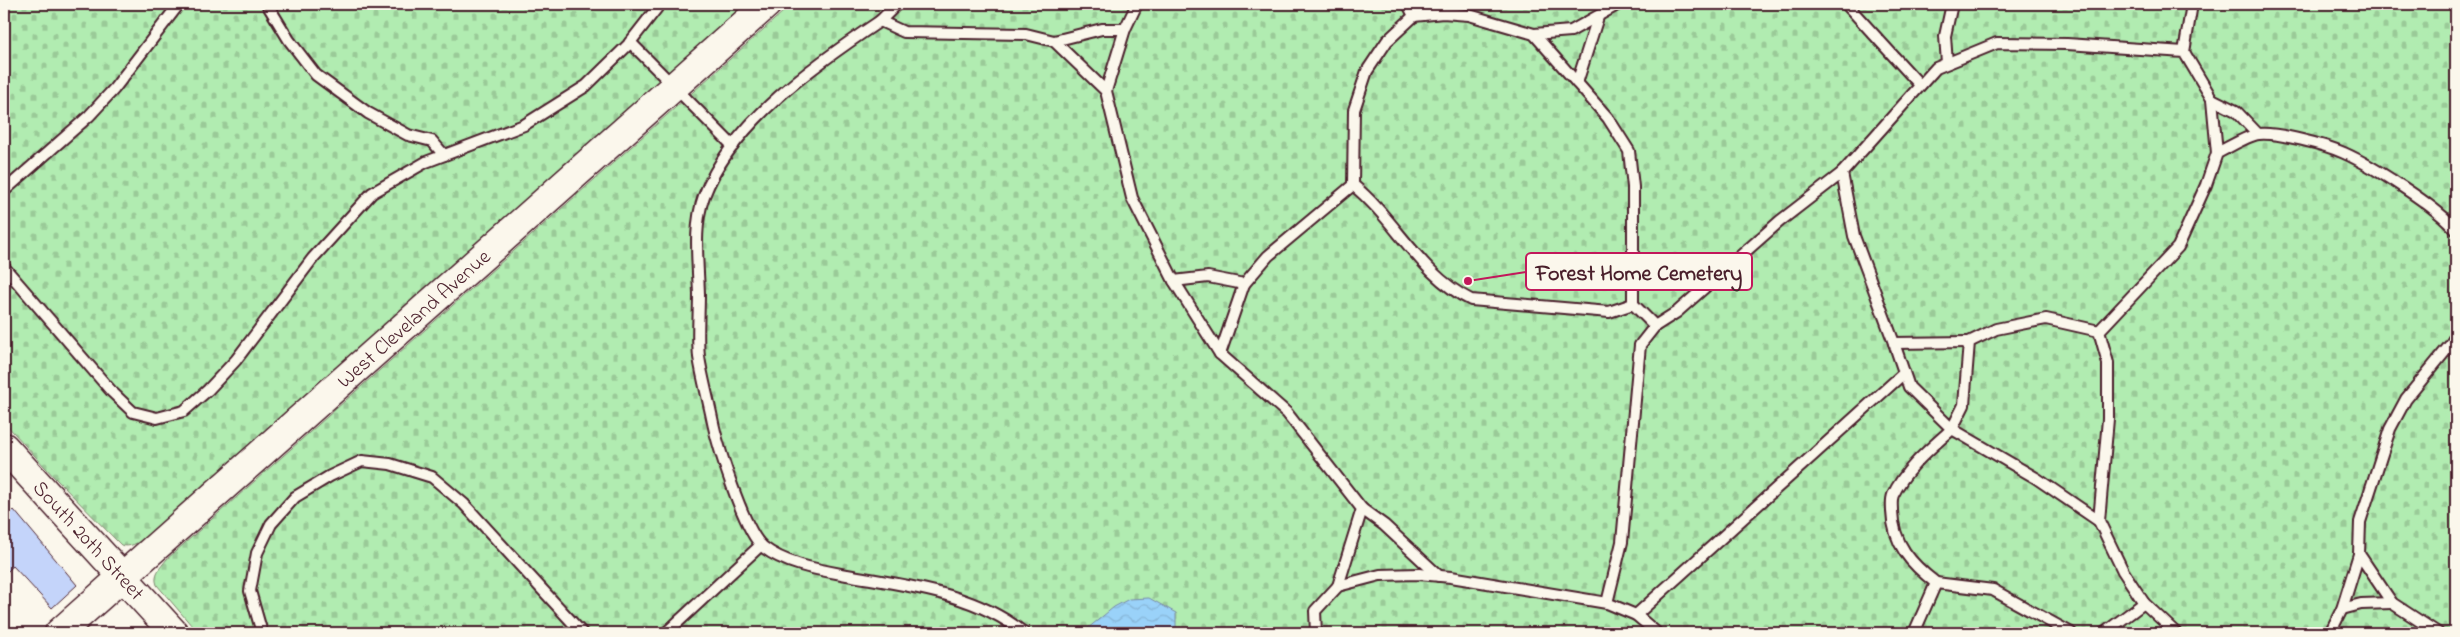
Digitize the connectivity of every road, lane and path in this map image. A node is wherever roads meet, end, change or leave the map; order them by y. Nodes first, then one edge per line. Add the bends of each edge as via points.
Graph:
1 (179, 4) edge
2 (267, 4) edge
3 (660, 4) edge
4 (767, 4) edge
5 (897, 4) edge
6 (1137, 4) edge
7 (1408, 4) edge
8 (1619, 4) edge
9 (1846, 4) edge
10 (1952, 4) edge
11 (2192, 4) edge
12 (1414, 16) junction
13 (1598, 17) junction
14 (880, 21) junction
15 (1125, 30) junction
16 (1534, 34) junction
17 (1054, 41) junction
18 (630, 42) junction
19 (2184, 52) junction
20 (1947, 64) junction
21 (1577, 83) junction
22 (1920, 85) junction
23 (673, 87) junction
24 (1106, 91) junction
25 (2212, 100) junction
26 (2258, 134) junction
27 (733, 146) junction
28 (2217, 153) junction
29 (444, 155) junction
30 (1842, 172) junction
31 (1353, 185) junction
32 (4, 191) edge
33 (2456, 230) edge
34 (4, 267) edge
35 (1174, 281) junction
36 (1244, 284) junction
37 (1633, 304) junction
38 (1654, 326) junction
39 (2099, 331) junction
40 (2456, 335) edge
41 (1968, 342) junction
42 (1894, 343) junction
43 (1220, 354) junction
44 (1904, 373) junction
45 (1952, 429) junction
46 (4, 447) edge
47 (1362, 509) junction
48 (2099, 521) junction
49 (761, 545) junction
50 (2359, 554) junction
51 (123, 576) junction
52 (1438, 576) junction
53 (1936, 583) junction
54 (1338, 586) junction
55 (1607, 603) junction
56 (2392, 603) junction
57 (2144, 604) junction
58 (2342, 608) junction
59 (1636, 615) junction
60 (59, 633) edge
61 (174, 633) edge
62 (262, 633) edge
63 (582, 633) edge
64 (666, 633) edge
65 (1024, 633) edge
66 (1316, 633) edge
67 (1657, 633) edge
68 (1914, 633) edge
69 (2071, 633) edge
70 (2104, 633) edge
71 (2176, 633) edge
72 (2330, 633) edge
73 (2438, 633) edge

1 - 32 lane via 114,89 89,116
2 - 29 lane via 316,75 368,113 408,135 432,141
3 - 18 lane
4 - 23 street, West Cleveland Avenue
5 - 14 lane
6 - 15 lane
7 - 12 lane
8 - 13 lane
9 - 22 lane
10 - 20 lane via 1945,36
11 - 19 lane
12 - 16 lane via 1469,15
12 - 31 lane via 1387,41 1367,71 1354,110
13 - 16 lane via 1571,31
13 - 21 lane
14 - 17 lane via 904,32 1026,34
14 - 27 lane via 818,62 774,101
15 - 17 lane via 1102,29
15 - 24 lane
16 - 21 lane
17 - 24 lane
18 - 23 lane
18 - 29 lane via 586,86 524,125
19 - 20 lane via 1998,43
19 - 25 lane
20 - 22 lane via 1936,68
21 - 37 lane via 1608,118 1628,151 1633,187
22 - 30 lane
23 - 27 lane
23 - 51 street, West Cleveland Avenue
24 - 35 lane via 1132,198
25 - 26 lane via 2236,111
25 - 28 lane
26 - 28 lane
26 - 33 lane via 2311,141 2344,152 2438,212
27 - 49 lane via 721,162 704,197 697,232 700,357 715,431 740,508
28 - 39 lane via 2178,247
29 - 34 lane via 372,193 313,258 236,360 208,390 184,411 157,418 133,412 112,392
30 - 38 lane via 1780,221 1677,312
30 - 42 lane via 1854,236
31 - 36 lane via 1268,256
31 - 37 lane via 1371,200 1438,278 1452,291 1471,300 1608,312
35 - 36 lane via 1208,277
35 - 43 lane
36 - 43 lane
37 - 38 lane
38 - 55 lane via 1640,345 1622,542
39 - 41 lane via 2046,319 1996,329
39 - 48 lane via 2108,363 2108,419
40 - 50 lane via 2406,399 2390,430 2360,522
41 - 42 lane
41 - 45 lane via 1964,405
42 - 44 lane
43 - 47 lane via 1287,413
44 - 45 lane via 1909,387
44 - 59 lane
45 - 48 lane via 2036,478
45 - 53 lane via 1912,465 1892,497 1892,525 1901,549 1916,568
46 - 51 street, South 20th Street
47 - 52 lane via 1384,525
47 - 54 lane
48 - 57 lane via 2123,571
49 - 64 lane
49 - 65 lane via 777,556 814,569 949,595 989,609
50 - 56 lane
50 - 58 lane
51 - 60 street, West Cleveland Avenue
51 - 61 street, South 20th Street
52 - 54 lane via 1380,575
52 - 55 lane
53 - 68 lane
53 - 69 lane via 1993,590
54 - 66 lane via 1315,611
55 - 59 lane
56 - 58 lane
56 - 73 lane
57 - 70 lane
57 - 71 lane
58 - 72 lane
59 - 67 lane
62 - 63 lane via 250,591 257,553 271,524 296,497 362,461 390,464 432,477 464,504

